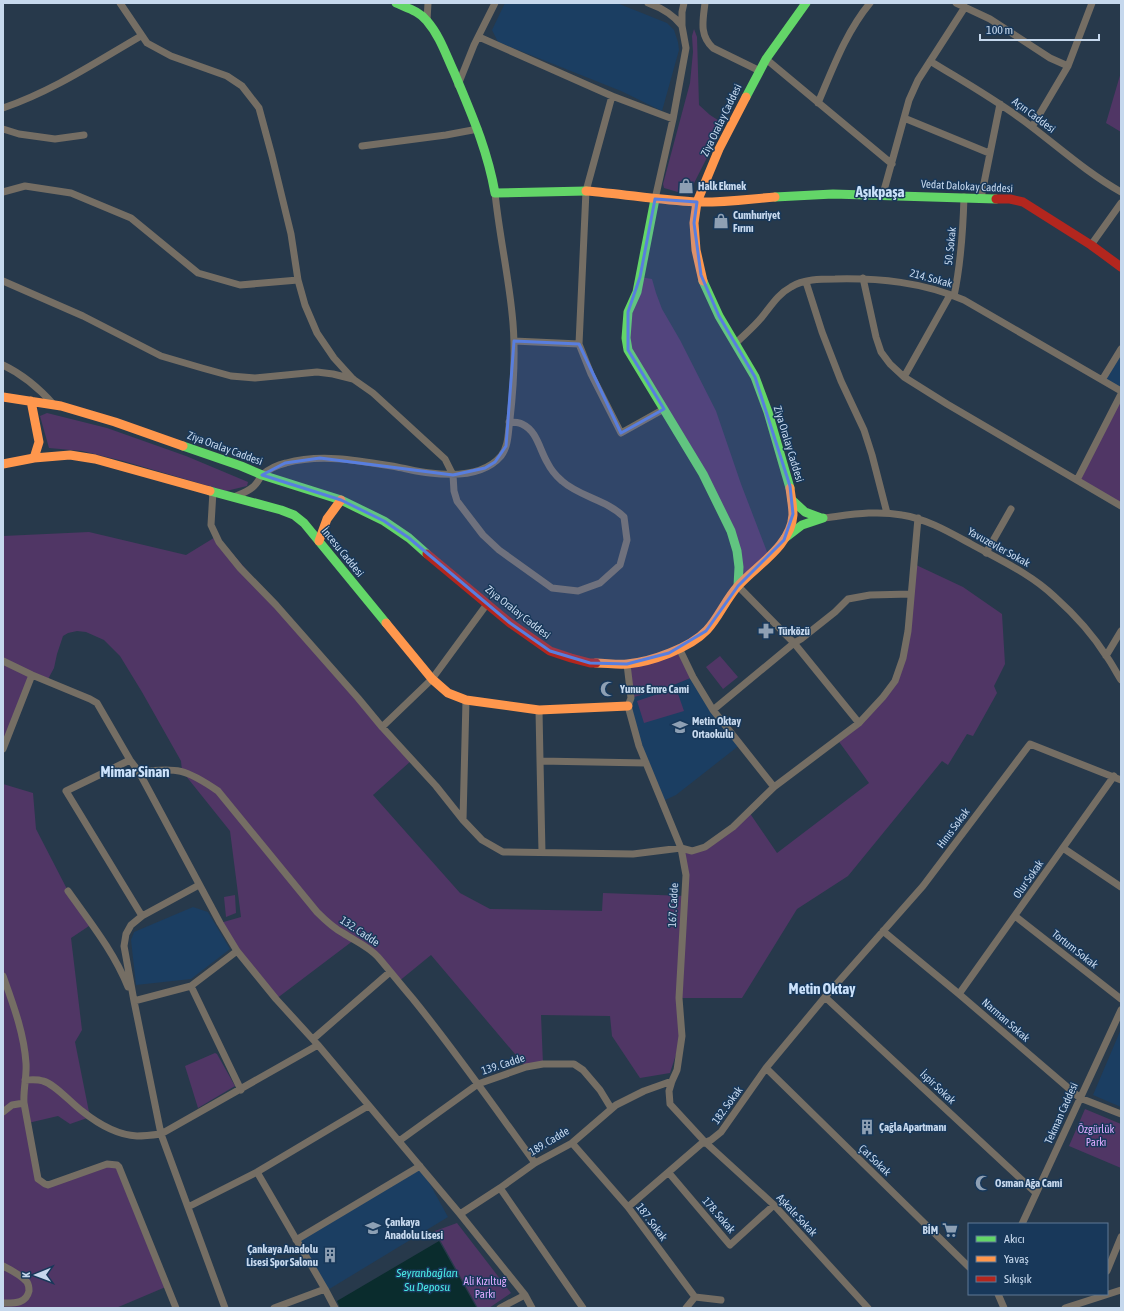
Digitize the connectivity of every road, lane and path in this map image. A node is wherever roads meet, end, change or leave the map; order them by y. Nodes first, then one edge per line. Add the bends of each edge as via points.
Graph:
1 (120, 3) edge
2 (396, 3) edge
3 (428, 3) edge
4 (495, 3) edge
5 (648, 3) edge
6 (684, 3) edge
7 (705, 3) edge
8 (806, 3) edge
9 (870, 3) edge
10 (956, 3) edge
11 (1092, 3) edge
12 (965, 7) junction
13 (427, 20) junction
14 (682, 26) junction
15 (141, 36) junction
16 (479, 37) junction
17 (766, 59) junction
18 (930, 61) junction
19 (1068, 66) junction
20 (760, 71) junction
21 (458, 86) junction
22 (612, 96) junction
23 (818, 102) junction
24 (1000, 104) junction
25 (3, 108) edge
26 (904, 118) junction
27 (673, 119) junction
28 (1032, 127) junction
29 (3, 128) edge
30 (478, 129) junction
31 (84, 135) dead end
32 (362, 146) dead end
33 (989, 153) junction
34 (892, 164) junction
35 (586, 191) junction
36 (3, 192) edge
37 (1121, 192) edge
38 (496, 193) junction
39 (883, 194) junction
40 (964, 197) junction
41 (981, 198) junction
42 (654, 199) junction
43 (697, 202) junction
44 (1121, 203) edge
45 (1091, 245) junction
46 (1121, 267) edge
47 (863, 278) junction
48 (298, 280) junction
49 (3, 281) edge
50 (806, 282) junction
51 (952, 295) junction
52 (514, 341) junction
53 (736, 343) junction
54 (579, 344) junction
55 (1121, 349) edge
56 (3, 365) edge
57 (904, 377) junction
58 (353, 379) junction
59 (1102, 380) junction
60 (1121, 392) edge
61 (3, 397) edge
62 (31, 401) junction
63 (54, 405) junction
64 (664, 409) junction
65 (509, 422) junction
66 (34, 458) junction
67 (3, 464) edge
68 (262, 475) junction
69 (453, 475) junction
70 (1077, 480) junction
71 (213, 491) junction
72 (234, 497) junction
73 (341, 500) junction
74 (792, 500) junction
75 (1121, 506) edge
76 (1011, 509) dead end
77 (887, 513) junction
78 (823, 518) junction
79 (918, 518) junction
80 (784, 540) junction
81 (319, 541) junction
82 (986, 553) junction
83 (738, 586) junction
84 (911, 594) junction
85 (487, 604) junction
86 (1121, 632) edge
87 (794, 643) junction
88 (679, 648) junction
89 (1106, 656) junction
90 (3, 661) edge
91 (628, 664) junction
92 (32, 675) junction
93 (432, 679) junction
94 (1121, 680) edge
95 (466, 700) junction
96 (628, 706) junction
97 (539, 710) junction
98 (713, 710) junction
99 (859, 723) junction
100 (382, 728) junction
101 (3, 749) edge
102 (130, 760) junction
103 (540, 761) junction
104 (646, 763) junction
105 (139, 772) junction
106 (1114, 776) junction
107 (1121, 780) edge
108 (774, 787) junction
109 (463, 820) junction
110 (681, 848) junction
111 (1063, 848) junction
112 (542, 852) junction
113 (199, 885) junction
114 (1121, 887) edge
115 (68, 892) dead end
116 (142, 916) junction
117 (1015, 916) junction
118 (883, 932) junction
119 (237, 951) junction
120 (390, 972) junction
121 (3, 976) edge
122 (191, 986) junction
123 (959, 994) junction
124 (825, 997) junction
125 (1121, 999) edge
126 (134, 1001) junction
127 (1121, 1010) edge
128 (312, 1039) junction
129 (318, 1046) junction
130 (766, 1068) junction
131 (25, 1080) junction
132 (672, 1081) junction
133 (478, 1084) junction
134 (241, 1090) junction
135 (1080, 1098) junction
136 (24, 1103) junction
137 (368, 1106) junction
138 (611, 1108) junction
139 (3, 1112) edge
140 (1121, 1114) edge
141 (162, 1134) junction
142 (399, 1141) junction
143 (705, 1142) junction
144 (572, 1143) junction
145 (535, 1163) junction
146 (420, 1166) junction
147 (257, 1172) junction
148 (669, 1173) junction
149 (500, 1188) junction
150 (1036, 1193) junction
151 (774, 1205) junction
152 (188, 1207) junction
153 (628, 1207) junction
154 (460, 1214) junction
155 (1022, 1223) edge
156 (1121, 1237) edge
157 (296, 1240) junction
158 (3, 1266) edge
159 (968, 1266) edge
160 (1108, 1269) edge
161 (325, 1289) junction
162 (1121, 1290) edge
163 (1108, 1293) edge
164 (524, 1295) junction
165 (998, 1295) edge
166 (1096, 1296) edge
167 (695, 1297) junction
168 (721, 1300) dead end
169 (3, 1303) edge
170 (176, 1308) edge
171 (225, 1308) edge
172 (274, 1308) edge
173 (335, 1308) edge
174 (500, 1308) edge
175 (532, 1308) edge
176 (583, 1308) edge
177 (686, 1308) edge
178 (868, 1308) edge
179 (1004, 1308) edge
180 (1065, 1308) edge

1 - 15 street
2 - 13 main road via 418,12
3 - 13 street
4 - 16 street
5 - 14 street via 674,16
6 - 14 street
7 - 20 street via 702,30 708,43 713,48
8 - 17 main road, Ziya Oralay Caddesi
9 - 23 street via 850,30
10 - 12 street
11 - 19 street
12 - 18 street
12 - 19 street via 990,19 1050,58
13 - 21 main road via 438,36
14 - 27 street via 686,48
15 - 25 street via 49,89
15 - 48 street via 147,43 171,56 227,76 242,86 259,108 291,234
16 - 21 street
16 - 22 street
17 - 20 main road, Ziya Oralay Caddesi
17 - 23 street
18 - 24 street, Açın Caddesi
18 - 26 street via 915,86
19 - 28 street
20 - 43 main road, Ziya Oralay Caddesi via 720,149
21 - 30 main road
22 - 27 street
22 - 35 street
23 - 34 street
24 - 28 street, Açın Caddesi
24 - 33 street
26 - 33 street
26 - 34 street
27 - 42 street
28 - 37 street, Açın Caddesi via 1076,163
29 - 31 street via 19,134 55,139
30 - 32 street
30 - 38 main road
33 - 41 street
34 - 39 street
35 - 38 main road, Vedat Dalokay Caddesi
35 - 42 main road, Vedat Dalokay Caddesi via 613,192
35 - 54 street
36 - 48 street via 26,186 71,194 131,218 198,273 240,285
38 - 52 street via 498,223 513,313
39 - 40 main road, Vedat Dalokay Caddesi
39 - 43 main road, Vedat Dalokay Caddesi via 833,194
40 - 41 main road, Vedat Dalokay Caddesi
40 - 51 street, 50. Sokak via 958,279
41 - 45 main road, Vedat Dalokay Caddesi via 1023,202
42 - 43 main road, Vedat Dalokay Caddesi
42 - 64 main road via 640,277 628,312 626,338 631,356
43 - 53 main road, Ziya Oralay Caddesi via 694,223 701,275 706,290
44 - 45 street
45 - 46 main road, Vedat Dalokay Caddesi
47 - 50 street, 214. Sokak via 820,279
47 - 51 street, 214. Sokak via 914,284
47 - 57 street via 881,352
48 - 58 street via 316,333
49 - 58 street via 83,316 161,356 202,368 231,376 256,378 317,372
50 - 53 street, 214. Sokak via 793,285 784,291
50 - 77 street via 841,381 864,430
51 - 57 street, 50. Sokak
51 - 59 street, 214. Sokak
52 - 54 street
52 - 65 street
53 - 74 main road, Ziya Oralay Caddesi via 755,377 768,412
54 - 64 street via 621,433
55 - 59 street
56 - 63 street via 40,389
57 - 70 street
58 - 69 street via 373,393 444,459
59 - 60 street, 214. Sokak
60 - 70 street
61 - 62 main road, Ziya Oralay Caddesi
62 - 63 main road, Ziya Oralay Caddesi
62 - 66 main road via 39,442
63 - 68 main road, Ziya Oralay Caddesi via 116,422
64 - 83 main road via 703,474 730,530 737,551
65 - 69 street via 506,446 495,462 471,473
65 - 69 street via 521,423 530,429 546,461 562,481 624,517 627,540 620,565 600,583 578,591 552,588 483,536 457,501
66 - 67 main road, İncesu Caddesi
66 - 71 main road, İncesu Caddesi via 70,455 95,459
68 - 69 street via 285,463 320,458
68 - 72 street via 254,487
68 - 73 main road, Ziya Oralay Caddesi
70 - 75 street
71 - 72 main road, İncesu Caddesi
71 - 100 street via 211,525 219,542
72 - 81 main road, İncesu Caddesi via 294,515
73 - 81 main road via 329,514
73 - 85 main road, Ziya Oralay Caddesi via 384,521 409,538
74 - 78 main road via 806,514
74 - 80 main road, Ziya Oralay Caddesi via 792,521
76 - 82 street
77 - 78 street, Yavuzevler Sokak
77 - 79 street, Yavuzevler Sokak
78 - 80 main road via 802,525
79 - 82 street, Yavuzevler Sokak via 936,525
79 - 84 street
80 - 83 main road, Ziya Oralay Caddesi
81 - 93 main road, İncesu Caddesi
82 - 89 street, Yavuzevler Sokak via 1016,569 1055,596
83 - 87 street
83 - 88 main road, Ziya Oralay Caddesi via 706,631
84 - 87 street via 870,594 848,599
84 - 99 street via 908,631 895,681
85 - 91 main road, Ziya Oralay Caddesi via 550,652 590,662
85 - 93 street
86 - 89 street
87 - 98 street
87 - 99 street
88 - 91 main road, Ziya Oralay Caddesi via 656,658
88 - 98 street
89 - 94 street, Yavuzevler Sokak
90 - 92 street
91 - 96 street, 167. Cadde via 631,698
92 - 101 street
92 - 102 street via 97,703
93 - 95 main road, İncesu Caddesi via 448,693
93 - 100 street
95 - 97 main road, İncesu Caddesi
95 - 109 street
96 - 97 main road, İncesu Caddesi via 586,710
96 - 104 street, 167. Cadde
97 - 103 street
98 - 108 street
99 - 108 street
100 - 109 street via 436,786
102 - 105 street
102 - 116 street via 66,791
103 - 104 street
103 - 112 street
104 - 110 street, 167. Cadde
105 - 113 street
105 - 120 street, 132. Cadde via 160,769 188,772 218,792 317,912 328,923 377,956
106 - 107 street, Hınıs Sokak
106 - 111 street, Olur Sokak
106 - 118 street, Hınıs Sokak via 1030,744 923,886
108 - 110 street via 716,840 692,851
109 - 112 street via 482,840 503,852
110 - 112 street via 632,854
110 - 132 street, 167. Cadde via 686,875 679,998 682,1036 677,1070
111 - 114 street
111 - 117 street, Olur Sokak
113 - 116 street
113 - 119 street
115 - 126 street via 100,935 121,970
116 - 126 street via 131,925 124,946
117 - 123 street, Olur Sokak
117 - 125 street, Tortum Sokak
118 - 123 street, Narman Sokak
118 - 124 street, Hınıs Sokak
119 - 122 street
119 - 128 street
120 - 128 street
120 - 133 street, 132. Cadde
121 - 131 street via 23,1038
122 - 126 street
122 - 134 street
123 - 135 street, Narman Sokak
124 - 130 street, 182. Sokak
124 - 150 street, İspir Sokak
126 - 141 street
127 - 135 street, Tekman Caddesi
128 - 129 street
129 - 134 street
129 - 137 street
130 - 143 street, 182. Sokak via 721,1132
130 - 159 street, Çat Sokak
131 - 136 street
131 - 141 street via 51,1084 81,1111 115,1131 137,1136
132 - 138 street, 189. Cadde via 644,1091
132 - 143 street, 167. Cadde via 669,1091 670,1104
133 - 138 street, 139. Cadde via 526,1067 574,1064 583,1070 600,1090
133 - 142 street, 139. Cadde
133 - 145 street, 132. Cadde
134 - 141 street
135 - 140 street, Narman Sokak
135 - 150 street, Tekman Caddesi
136 - 139 street via 12,1105
136 - 170 street via 38,1179 44,1184 48,1185 107,1164 114,1163 119,1168
137 - 142 street
137 - 147 street
138 - 144 street, 189. Cadde
141 - 152 street
142 - 146 street
143 - 148 street, 182. Sokak
143 - 151 street, Aşkale Sokak
144 - 145 street, 189. Cadde
144 - 153 street, 187. Sokak
145 - 149 street, 189. Cadde
146 - 154 street
146 - 157 street
147 - 152 street
147 - 157 street
148 - 151 street, 178. Sokak via 730,1245
148 - 153 street, 182. Sokak
149 - 154 street, 189. Cadde
149 - 176 street
150 - 155 street, Tekman Caddesi
151 - 178 street, Aşkale Sokak
152 - 171 street
153 - 167 street, 187. Sokak
154 - 164 street
156 - 160 street
157 - 161 street
158 - 169 street via 23,1278 29,1287 26,1298 22,1301
161 - 172 street
161 - 173 street
162 - 163 street
164 - 174 street
164 - 175 street
165 - 179 street
166 - 180 street
167 - 168 street
167 - 177 street

